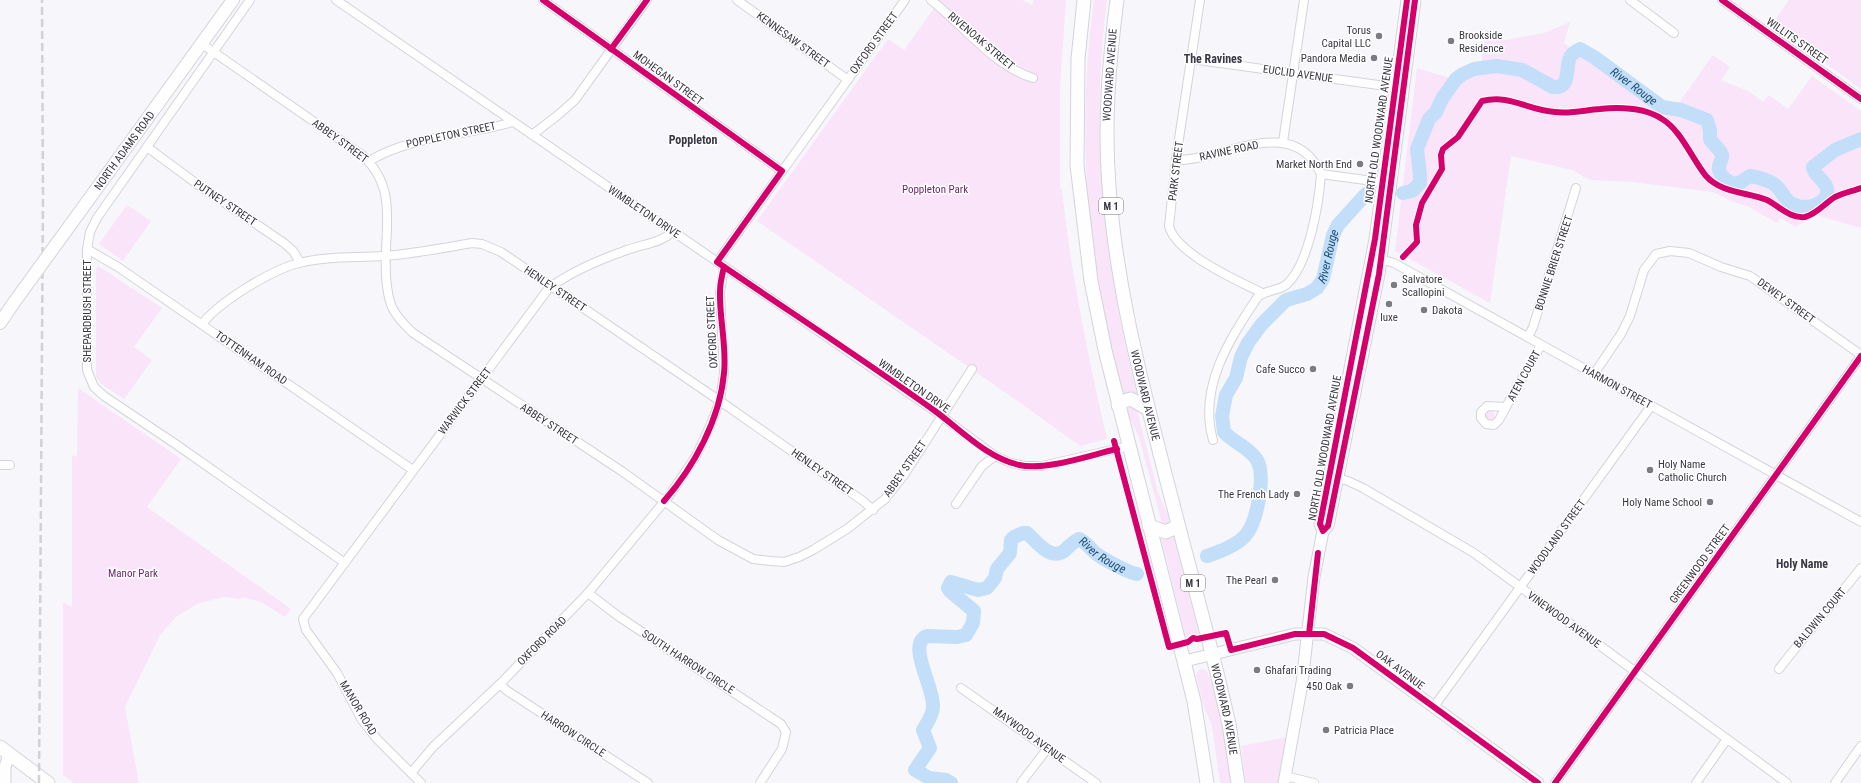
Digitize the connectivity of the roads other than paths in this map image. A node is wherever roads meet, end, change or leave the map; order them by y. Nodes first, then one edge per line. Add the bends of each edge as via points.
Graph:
1 (233, 0) edge
2 (250, 0) edge
3 (336, 0) edge
4 (543, 0) edge
5 (647, 0) edge
6 (737, 0) edge
7 (905, 0) edge
8 (931, 0) edge
9 (1084, 0) edge
10 (1117, 0) edge
11 (1200, 0) edge
12 (1304, 0) edge
13 (1407, 0) edge
14 (1416, 0) edge
15 (1630, 0) edge
16 (1722, 0) edge
17 (1674, 33) dead end
18 (202, 44) junction
19 (611, 49) junction
20 (213, 52) junction
21 (1191, 59) junction
22 (1293, 73) junction
23 (1033, 78) dead end
24 (848, 80) junction
25 (1399, 88) junction
26 (1861, 99) edge
27 (513, 122) junction
28 (532, 134) junction
29 (1283, 142) junction
30 (147, 147) junction
31 (1176, 160) junction
32 (370, 161) junction
33 (782, 172) junction
34 (1321, 174) junction
35 (1387, 182) junction
36 (1576, 188) dead end
37 (673, 232) junction
38 (87, 249) junction
39 (386, 256) junction
40 (1376, 258) junction
41 (300, 262) junction
42 (721, 264) junction
43 (552, 286) junction
44 (1262, 293) junction
45 (0, 323) edge
46 (202, 324) junction
47 (1528, 337) junction
48 (1541, 344) junction
49 (1861, 356) edge
50 (972, 369) dead end
51 (1594, 374) junction
52 (481, 379) junction
53 (720, 401) junction
54 (1118, 405) junction
55 (1651, 406) junction
56 (1506, 407) dead end
57 (1148, 409) junction
58 (942, 416) junction
59 (1213, 440) dead end
60 (1129, 446) junction
61 (995, 456) junction
62 (0, 465) edge
63 (10, 465) dead end
64 (413, 470) junction
65 (1776, 475) junction
66 (1334, 477) junction
67 (664, 501) junction
68 (956, 504) dead end
69 (873, 510) junction
70 (1861, 522) edge
71 (1149, 526) junction
72 (1178, 526) junction
73 (346, 563) junction
74 (1861, 568) edge
75 (1520, 587) junction
76 (588, 593) junction
77 (303, 624) joint
78 (1309, 634) junction
79 (1212, 654) junction
80 (1185, 661) junction
81 (1779, 669) dead end
82 (1635, 672) junction
83 (500, 684) junction
84 (961, 688) dead end
85 (1433, 708) junction
86 (1727, 739) junction
87 (1861, 746) edge
88 (1047, 748) junction
89 (5, 751) edge
90 (411, 773) junction
91 (1284, 779) edge
92 (5, 783) edge
93 (48, 783) edge
94 (421, 783) edge
95 (648, 783) edge
96 (760, 783) edge
97 (1021, 783) edge
98 (1096, 783) edge
99 (1207, 783) edge
100 (1238, 783) edge
101 (1314, 783) edge
102 (1538, 783) edge
103 (1556, 783) edge
104 (1696, 783) edge
105 (1787, 783) edge
106 (1835, 783) edge

1 - 18 main road, NORTH ADAMS ROAD
2 - 20 street, SHEPARDBUSH STREET
3 - 27 street, WIMBLETON DRIVE
4 - 19 street, MOHEGAN STREET
5 - 19 street
6 - 24 street, KENNESAW STREET
7 - 24 street, OXFORD STREET
8 - 23 street, RIVENOAK STREET via 987,50 1021,74
9 - 54 main road, M 1 via 1078,59 1077,165 1097,317
10 - 57 main road, WOODWARD AVENUE / M 1 via 1109,71 1109,185 1124,303
11 - 21 street, PARK STREET
12 - 22 street
13 - 25 street, NORTH OLD WOODWARD AVENUE
14 - 25 street, NORTH OLD WOODWARD AVENUE
15 - 17 street
16 - 26 street, WILLITS STREET
18 - 20 street, ABBEY STREET
18 - 45 main road, NORTH ADAMS ROAD, bridge
19 - 28 street via 571,104
19 - 33 street, MOHEGAN STREET
20 - 30 street, SHEPARDBUSH STREET
20 - 32 street, ABBEY STREET
21 - 22 street, EUCLID AVENUE
21 - 31 street, PARK STREET
22 - 25 street, EUCLID AVENUE
22 - 29 street
24 - 33 street, OXFORD STREET
25 - 35 street, NORTH OLD WOODWARD AVENUE
27 - 28 street, WIMBLETON DRIVE
27 - 32 street, POPPLETON STREET via 407,144 384,152
28 - 37 street, WIMBLETON DRIVE
29 - 31 street, RAVINE ROAD via 1247,146 1188,160
29 - 34 street via 1295,146 1307,155
30 - 38 street, SHEPARDBUSH STREET via 93,225
30 - 41 street, PUTNEY STREET via 284,243
31 - 44 street, PARK STREET via 1169,226 1173,236 1211,266
32 - 39 street, ABBEY STREET via 380,178 386,196
33 - 42 street, OXFORD STREET
34 - 35 street
34 - 44 street via 1313,231 1296,272 1281,288
35 - 40 street, NORTH OLD WOODWARD AVENUE
36 - 47 street, BONNIE BRIER STREET
37 - 42 street, WIMBLETON DRIVE
37 - 43 street, WARWICK STREET via 658,241 602,260
38 - 46 street, TOTTENHAM ROAD
38 - 73 street, SHEPARDBUSH STREET via 87,370 94,387
39 - 41 street, HENLEY STREET
39 - 43 street, HENLEY STREET via 472,242 501,252
39 - 52 street, ABBEY STREET via 388,291 393,309 399,318 413,333
40 - 47 street, HARMON STREET via 1394,263
40 - 66 street, NORTH OLD WOODWARD AVENUE
41 - 46 street, HENLEY STREET via 261,280 213,312
42 - 53 street, OXFORD STREET via 724,373
42 - 58 street, WIMBLETON DRIVE
43 - 52 street, WARWICK STREET
43 - 53 street, HENLEY STREET
44 - 59 street via 1252,306 1216,372 1208,409 1208,422
46 - 64 street, TOTTENHAM ROAD
47 - 48 street, HARMON STREET
48 - 51 street, HARMON STREET
48 - 56 street, ATEN COURT
49 - 51 street, DEWEY STREET via 1756,280 1682,251 1663,251 1651,259 1641,276 1633,309 1626,325
49 - 65 street, GREENWOOD STREET
50 - 58 street, ABBEY STREET
51 - 55 street, HARMON STREET
52 - 64 street, WARWICK STREET
52 - 67 street, ABBEY STREET
53 - 67 street, OXFORD STREET via 696,456
53 - 69 street, HENLEY STREET via 840,484
54 - 57 main road via 1131,399
54 - 60 main road, M 1
55 - 65 street, HARMON STREET
55 - 75 street, WOODLAND STREET
57 - 72 main road, WOODWARD AVENUE / M 1
58 - 61 street, WIMBLETON DRIVE
58 - 69 street, ABBEY STREET via 895,487
60 - 61 street, WIMBLETON DRIVE via 1036,467 1018,465
60 - 71 main road, M 1
61 - 68 street via 982,466
62 - 63 street
64 - 73 street, WARWICK STREET
65 - 70 street, HARMON STREET
65 - 82 street, GREENWOOD STREET
66 - 75 street, VINEWOOD AVENUE via 1363,488 1456,541
66 - 78 street, NORTH OLD WOODWARD AVENUE via 1328,526 1323,532 1314,577
67 - 69 street, ABBEY STREET via 738,552 753,559 771,562 784,562 799,557 847,529
67 - 76 street, OXFORD ROAD
71 - 72 main road via 1166,532
71 - 80 main road, M 1
72 - 79 main road, WOODWARD AVENUE / M 1
73 - 77 street, WARWICK STREET via 307,613
74 - 81 street, BALDWIN COURT
75 - 82 street, VINEWOOD AVENUE
75 - 85 street, WOODLAND STREET
76 - 83 street, OXFORD ROAD
76 - 96 street, SOUTH HARROW CIRCLE via 618,616 774,720 786,732 782,750
77 - 90 street, MANOR ROAD via 337,673 362,720
78 - 79 street, OAK AVENUE via 1295,634
78 - 85 street, OAK AVENUE via 1328,635 1347,644
78 - 91 street, NORTH OLD WOODWARD AVENUE
79 - 80 street, OAK AVENUE
79 - 100 main road, WOODWARD AVENUE / M 1 via 1229,724
80 - 99 main road, M 1
82 - 86 street, VINEWOOD AVENUE
82 - 103 street, GREENWOOD STREET
83 - 90 street, OXFORD ROAD via 432,746
83 - 95 street, HARROW CIRCLE
84 - 88 street, MAYWOOD AVENUE
85 - 102 street, OAK AVENUE
86 - 104 street
86 - 105 street, VINEWOOD AVENUE
87 - 106 street
88 - 97 street
88 - 98 street, MAYWOOD AVENUE
89 - 92 street
89 - 93 main road
90 - 94 street, MANOR ROAD
91 - 101 street

